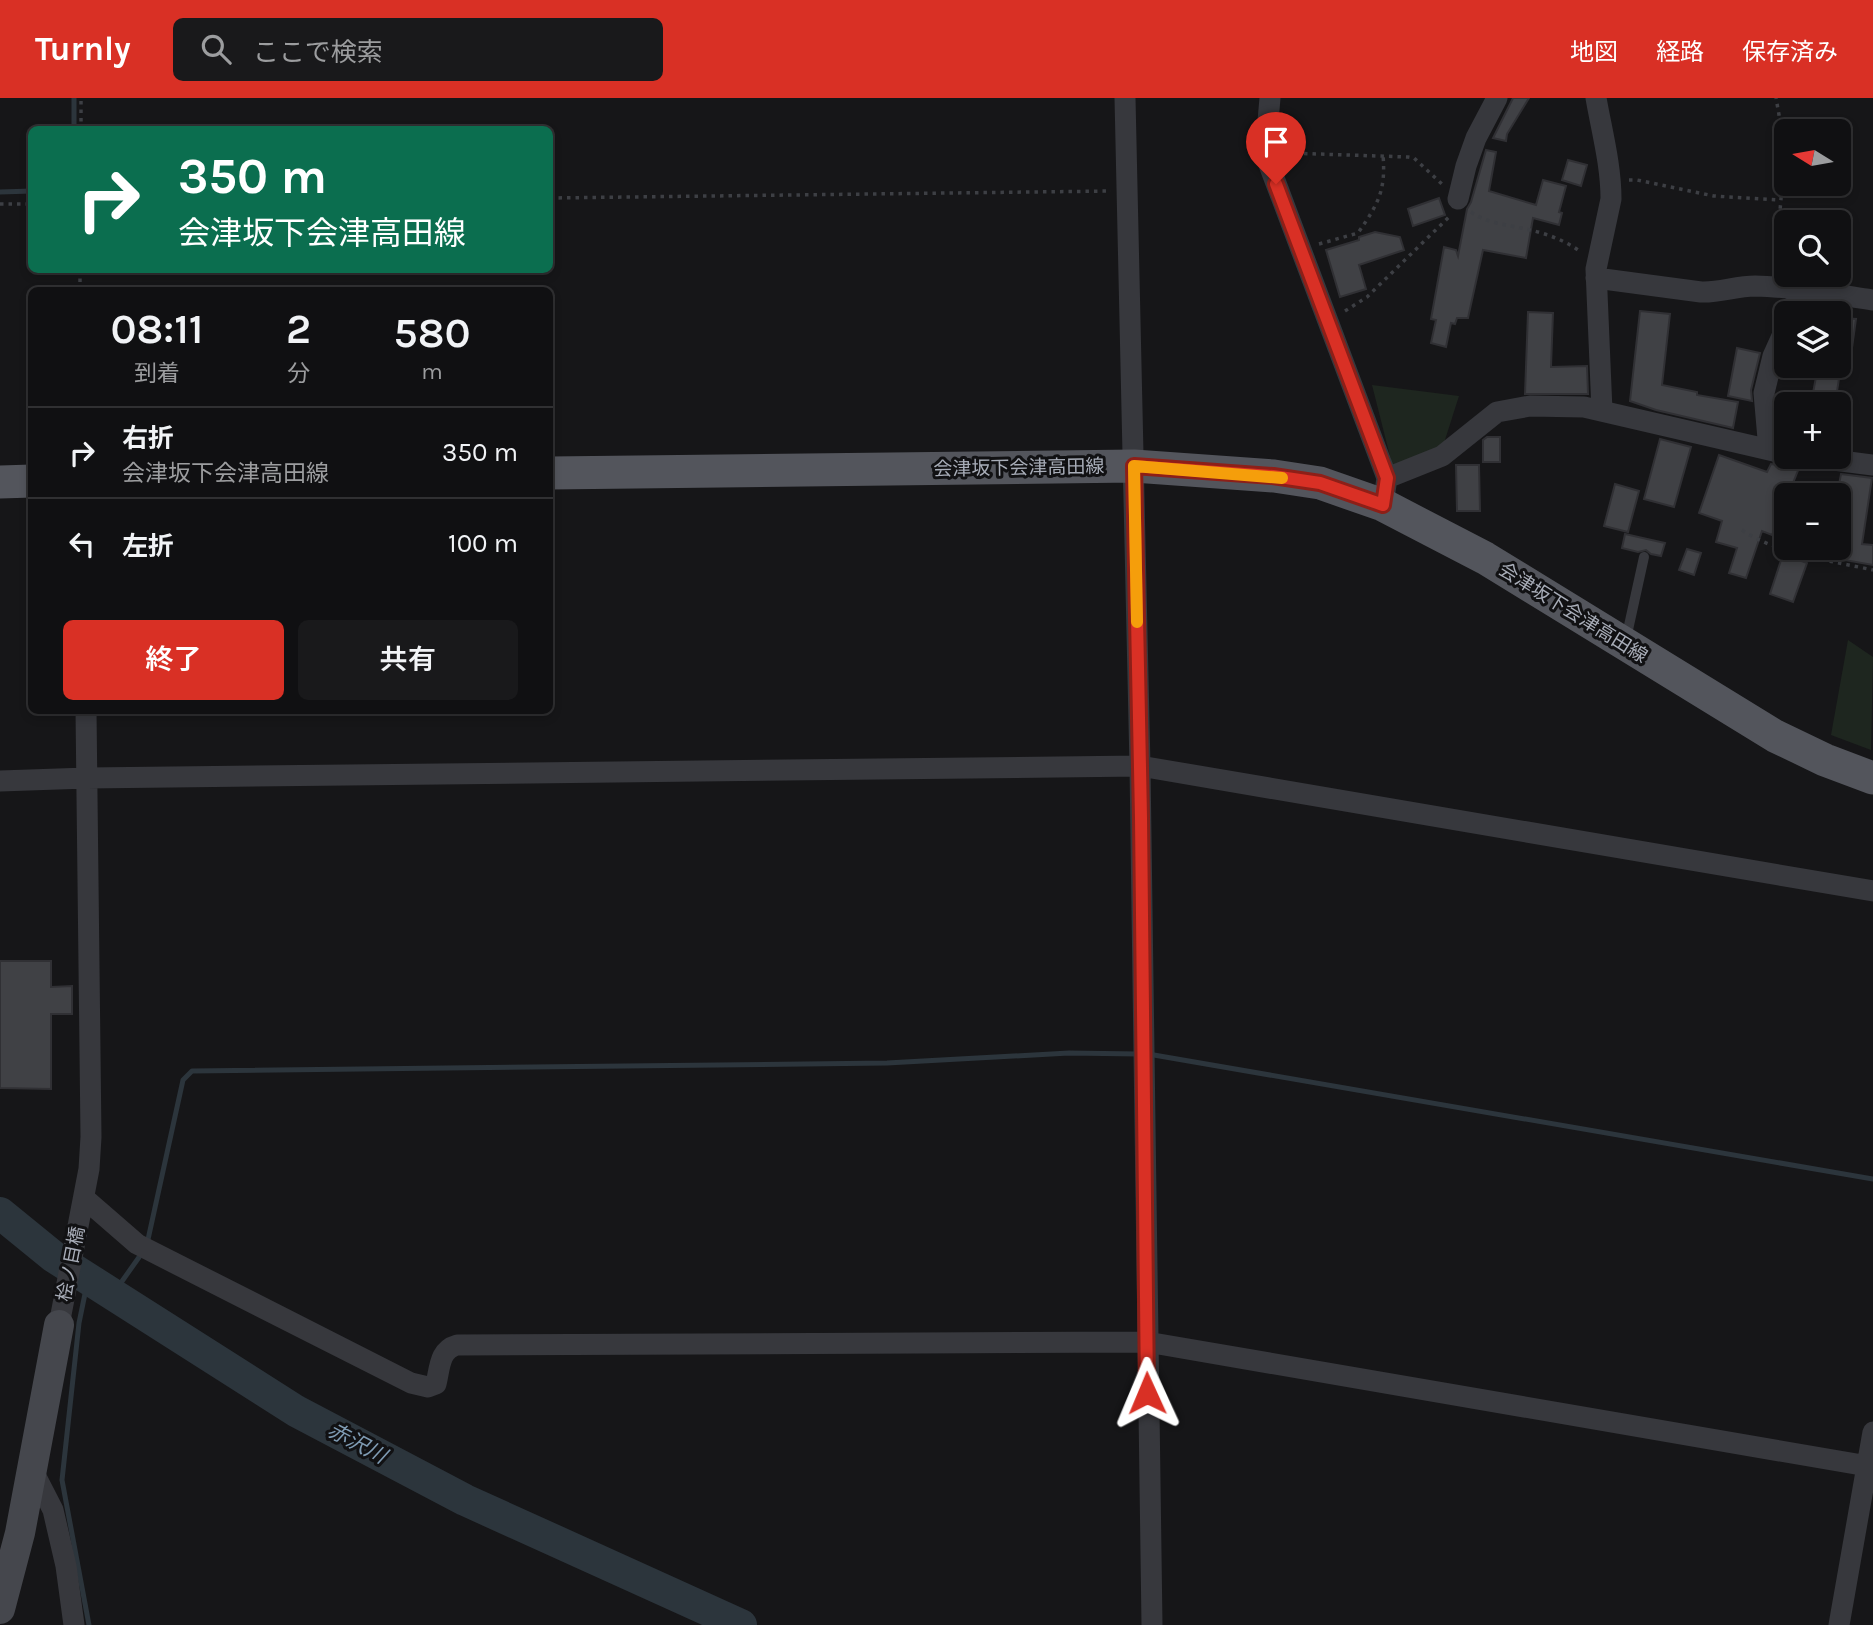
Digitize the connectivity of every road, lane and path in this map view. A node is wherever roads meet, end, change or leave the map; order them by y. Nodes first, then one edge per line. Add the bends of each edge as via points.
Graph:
1 (81, 98) edge
2 (1125, 98) edge
3 (1270, 98) edge
4 (1497, 98) edge
5 (1596, 98) edge
6 (1776, 98) edge
7 (81, 126) edge
8 (1267, 152) junction
9 (1383, 155) junction
10 (1611, 187) junction
11 (1125, 190) junction
12 (553, 198) edge
13 (1780, 200) junction
14 (1460, 201) junction
15 (0, 204) edge
16 (28, 204) edge
17 (1300, 248) junction
18 (1596, 271) junction
19 (1771, 287) junction
20 (1801, 289) junction
21 (1873, 300) edge
22 (1796, 301) edge
23 (1327, 320) junction
24 (1774, 354) edge
25 (1602, 411) junction
26 (1774, 435) edge
27 (1774, 451) edge
28 (1851, 462) edge
29 (1873, 465) edge
30 (1134, 466) junction
31 (553, 472) edge
32 (28, 481) edge
33 (0, 482) edge
34 (1385, 492) junction
35 (1742, 530) dead end
36 (1644, 557) dead end
37 (1873, 570) edge
38 (1625, 645) junction
39 (86, 714) edge
40 (1140, 766) junction
41 (87, 778) junction
42 (1873, 778) edge
43 (0, 781) edge
44 (1873, 891) edge
45 (84, 1200) junction
46 (59, 1325) joint
47 (1147, 1342) junction
48 (1873, 1432) edge
49 (1870, 1467) edge
50 (32, 1469) junction
51 (0, 1609) edge
52 (74, 1625) edge
53 (1152, 1625) edge
54 (1839, 1625) edge

1 - 7 path
2 - 11 street
3 - 8 street
4 - 14 street via 1476,138
5 - 10 street
6 - 13 path via 1783,137
8 - 9 path
8 - 17 street
9 - 14 path via 1413,158
9 - 17 path via 1384,183 1358,233
10 - 13 path via 1637,180 1714,196
10 - 18 street
11 - 12 path
11 - 30 street
13 - 19 path
14 - 18 path via 1477,216 1570,244
14 - 23 path via 1367,297
15 - 16 path
17 - 23 street
18 - 19 street via 1701,292
18 - 25 street
19 - 20 street
20 - 21 street
20 - 22 street
23 - 34 street
24 - 26 street via 1764,393
25 - 27 street
25 - 34 street via 1530,406 1497,412 1442,456
28 - 29 street
30 - 31 main road, 会津坂下会津高田線
30 - 34 main road, 会津坂下会津高田線 via 1273,476
30 - 40 street
32 - 33 main road
34 - 38 main road, 会津坂下会津高田線
35 - 37 path via 1818,559
36 - 38 lane
38 - 42 main road, 会津坂下会津高田線 via 1775,736
39 - 41 street, 桧ノ目橋
40 - 41 street
40 - 44 street
40 - 47 street
41 - 43 street
41 - 45 street, 桧ノ目橋 via 91,1137
45 - 46 street, 桧ノ目橋
45 - 47 street via 137,1244 399,1377 428,1387 436,1384 445,1353 457,1345
46 - 50 street
47 - 49 street
47 - 53 street
48 - 49 street
49 - 54 street
50 - 51 street
50 - 52 street via 53,1510

